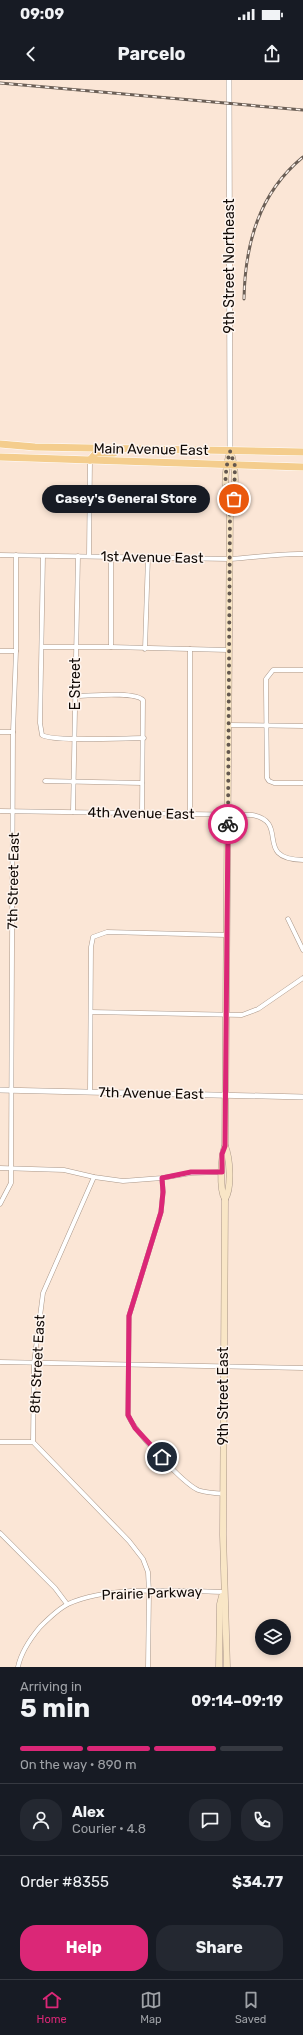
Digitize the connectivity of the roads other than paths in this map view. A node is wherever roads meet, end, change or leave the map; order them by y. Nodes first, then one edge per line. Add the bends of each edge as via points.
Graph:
1 (229, 80) edge
2 (0, 444) edge
3 (151, 449) junction
4 (230, 451) junction
5 (303, 452) edge
6 (0, 458) edge
7 (90, 460) junction
8 (226, 465) junction
9 (235, 466) junction
10 (303, 466) edge
11 (230, 509) junction
12 (303, 554) edge
13 (0, 555) edge
14 (16, 555) junction
15 (43, 556) junction
16 (78, 556) junction
17 (89, 556) junction
18 (111, 556) junction
19 (148, 557) junction
20 (229, 559) junction
21 (42, 647) junction
22 (75, 647) junction
23 (111, 647) junction
24 (145, 649) junction
25 (190, 649) junction
26 (228, 650) junction
27 (0, 651) edge
28 (16, 651) junction
29 (303, 670) edge
30 (75, 696) junction
31 (228, 724) junction
32 (267, 725) junction
33 (303, 726) edge
34 (0, 732) edge
35 (14, 732) junction
36 (75, 738) junction
37 (144, 738) junction
38 (45, 781) dead end
39 (74, 782) junction
40 (142, 783) junction
41 (303, 784) edge
42 (0, 811) edge
43 (13, 811) junction
44 (73, 812) junction
45 (142, 813) junction
46 (190, 814) junction
47 (229, 815) junction
48 (303, 860) edge
49 (288, 919) dead end
50 (226, 935) junction
51 (303, 950) edge
52 (303, 978) edge
53 (91, 1012) junction
54 (226, 1015) junction
55 (0, 1090) edge
56 (12, 1090) junction
57 (90, 1092) junction
58 (225, 1095) junction
59 (303, 1097) edge
60 (225, 1146) junction
61 (0, 1168) edge
62 (12, 1168) junction
63 (222, 1172) junction
64 (94, 1177) junction
65 (162, 1178) junction
66 (226, 1199) junction
67 (0, 1204) edge
68 (0, 1362) edge
69 (34, 1363) junction
70 (128, 1363) junction
71 (224, 1366) junction
72 (303, 1368) edge
73 (0, 1442) edge
74 (33, 1442) junction
75 (169, 1449) dead end
76 (162, 1457) junction
77 (223, 1494) junction
78 (0, 1534) edge
79 (149, 1592) junction
80 (223, 1592) junction
81 (67, 1604) junction
82 (18, 1667) edge
83 (148, 1667) edge
84 (219, 1667) edge
85 (227, 1667) edge

1 - 4 street, 9th Street Northeast
2 - 3 main road, Main Avenue East
3 - 4 main road, Main Avenue East
3 - 7 main road via 135,453 96,453
4 - 5 main road, Main Avenue East
4 - 8 main road, 9th Street East
4 - 9 main road, 9th Street East
6 - 7 main road, Main Avenue East
7 - 8 main road, Main Avenue East
7 - 17 street
8 - 9 main road, Main Avenue East
8 - 11 main road, 9th Street East via 226,498
9 - 10 main road, Main Avenue East
9 - 11 main road, 9th Street East via 234,499
11 - 20 main road, 9th Street East
12 - 20 street, 1st Avenue East
13 - 14 street, 1st Avenue East
14 - 15 street, 1st Avenue East
14 - 28 street, 7th Street East
15 - 16 street, 1st Avenue East
15 - 21 street
16 - 17 street, 1st Avenue East
16 - 22 street, E Street
17 - 18 street, 1st Avenue East
18 - 19 street, 1st Avenue East
18 - 23 street
19 - 20 street, 1st Avenue East
19 - 24 street
20 - 26 main road, 9th Street East
21 - 22 street
21 - 36 street via 42,735 46,738
22 - 23 street
22 - 30 street, E Street
23 - 24 street
24 - 25 street
25 - 26 street
25 - 46 street
26 - 31 main road, 9th Street East
27 - 28 street
28 - 35 street, 7th Street East
29 - 32 street via 273,670 266,679
30 - 36 street, E Street
30 - 37 street via 127,695 142,699
31 - 32 street
31 - 47 main road, 9th Street East
32 - 33 street
32 - 41 street via 267,778 269,781
34 - 35 street
35 - 43 street, 7th Street East
36 - 37 street
36 - 39 street, E Street
37 - 40 street
38 - 39 street
39 - 40 street
39 - 44 street, E Street
40 - 45 street
42 - 43 street, 4th Avenue East
43 - 44 street, 4th Avenue East
43 - 56 street, 7th Street East
44 - 45 street, 4th Avenue East
45 - 46 street, 4th Avenue East
46 - 47 street, 4th Avenue East
47 - 48 street, 4th Avenue East via 261,817 271,828 274,845 280,855 285,859
47 - 50 main road, 9th Street East
49 - 51 street
50 - 53 street via 107,932 93,937
50 - 54 main road, 9th Street East
52 - 54 street via 258,1009 242,1015
53 - 54 street
53 - 57 street
54 - 58 main road, 9th Street East
55 - 56 street, 7th Avenue East
56 - 57 street, 7th Avenue East
56 - 62 street, 7th Street East
57 - 58 street, 7th Avenue East
58 - 59 street, 7th Avenue East
58 - 60 main road, 9th Street East
60 - 63 main road, 9th Street East via 222,1154
60 - 66 main road, 9th Street East via 229,1173
61 - 62 street
62 - 64 street via 64,1170
62 - 67 street, 7th Street East via 11,1183
63 - 65 street via 191,1172
63 - 66 main road, 9th Street East via 222,1194
64 - 65 street via 123,1181
64 - 69 street, 8th Street East via 42,1293
65 - 70 street via 161,1212 129,1316
66 - 71 main road, 9th Street East
68 - 69 street
69 - 70 street
69 - 74 street, 8th Street East
70 - 71 street
70 - 76 street via 127,1406 131,1422
71 - 72 street
71 - 77 main road, 9th Street East
73 - 74 street
74 - 79 street via 133,1545 148,1572
75 - 76 street
76 - 77 street via 198,1490
77 - 80 main road, 9th Street East
78 - 81 street via 55,1588
79 - 80 street, Prairie Parkway
79 - 81 street, Prairie Parkway via 121,1591 98,1594
79 - 83 street
80 - 84 main road, 9th Street East via 220,1604
80 - 85 main road, 9th Street East
81 - 82 street, Prairie Parkway via 47,1620 31,1638

